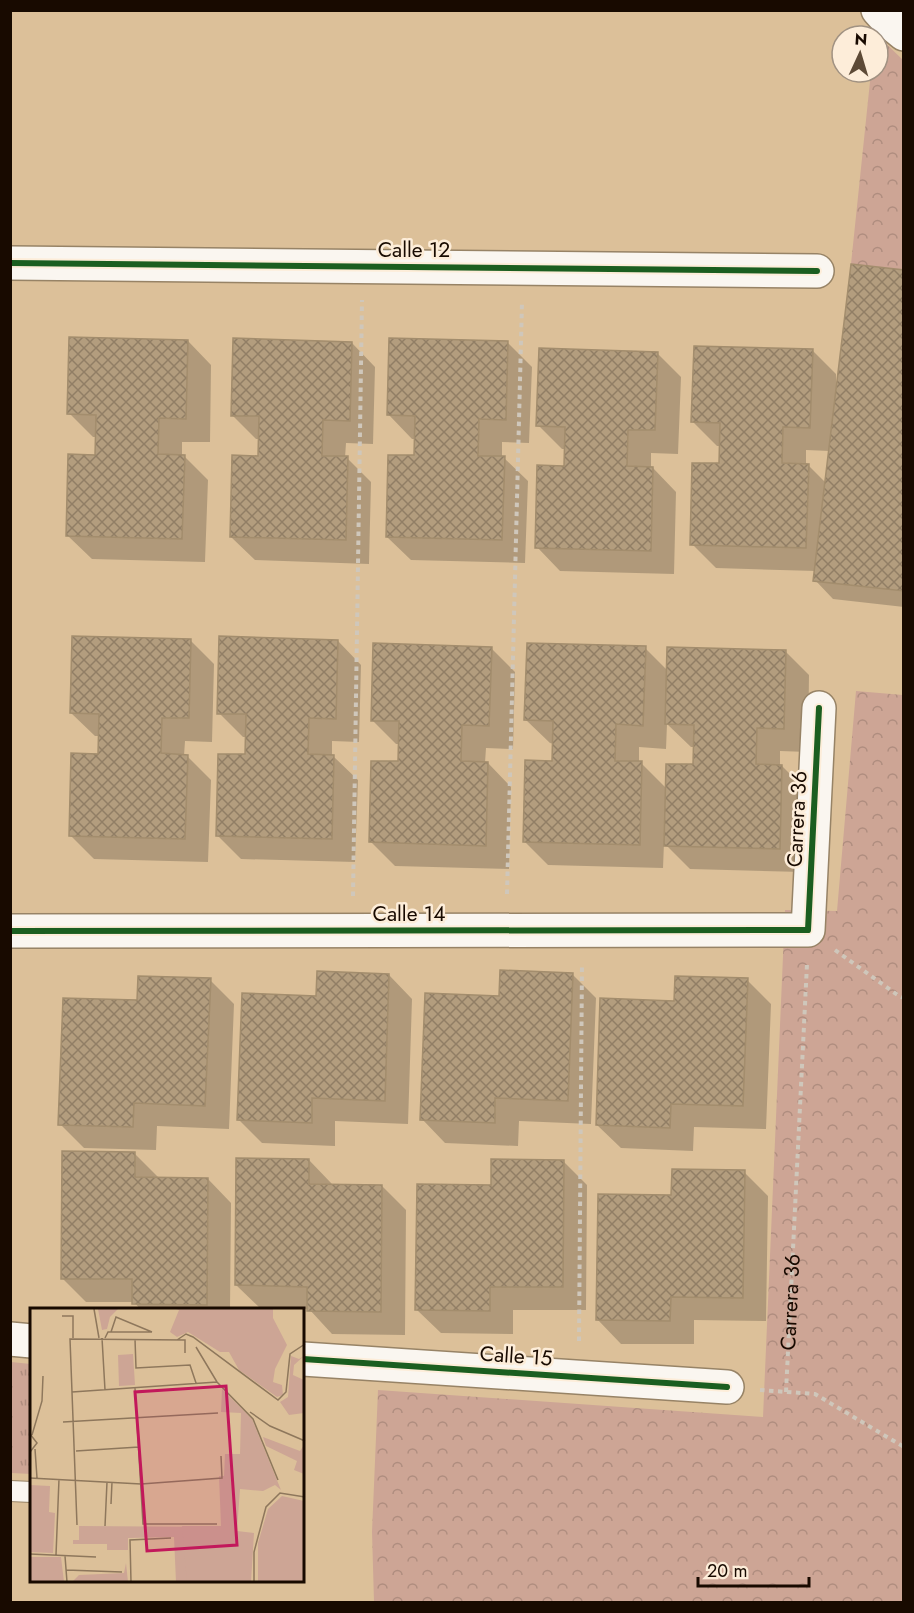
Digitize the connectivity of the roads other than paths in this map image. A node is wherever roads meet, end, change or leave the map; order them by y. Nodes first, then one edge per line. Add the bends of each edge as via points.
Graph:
1 (878, 10) edge
2 (903, 34) edge
3 (10, 263) edge
4 (817, 271) dead end
5 (819, 708) dead end
6 (808, 930) joint
7 (10, 931) edge
8 (10, 1339) edge
9 (30, 1341) edge
10 (304, 1359) edge
11 (727, 1388) road end
12 (10, 1491) edge
13 (30, 1492) edge

1 - 2 street
3 - 4 street, Calle 12
5 - 6 street, Carrera 36
6 - 7 street, Calle 14
8 - 9 street
10 - 11 street, Calle 15
12 - 13 lane

